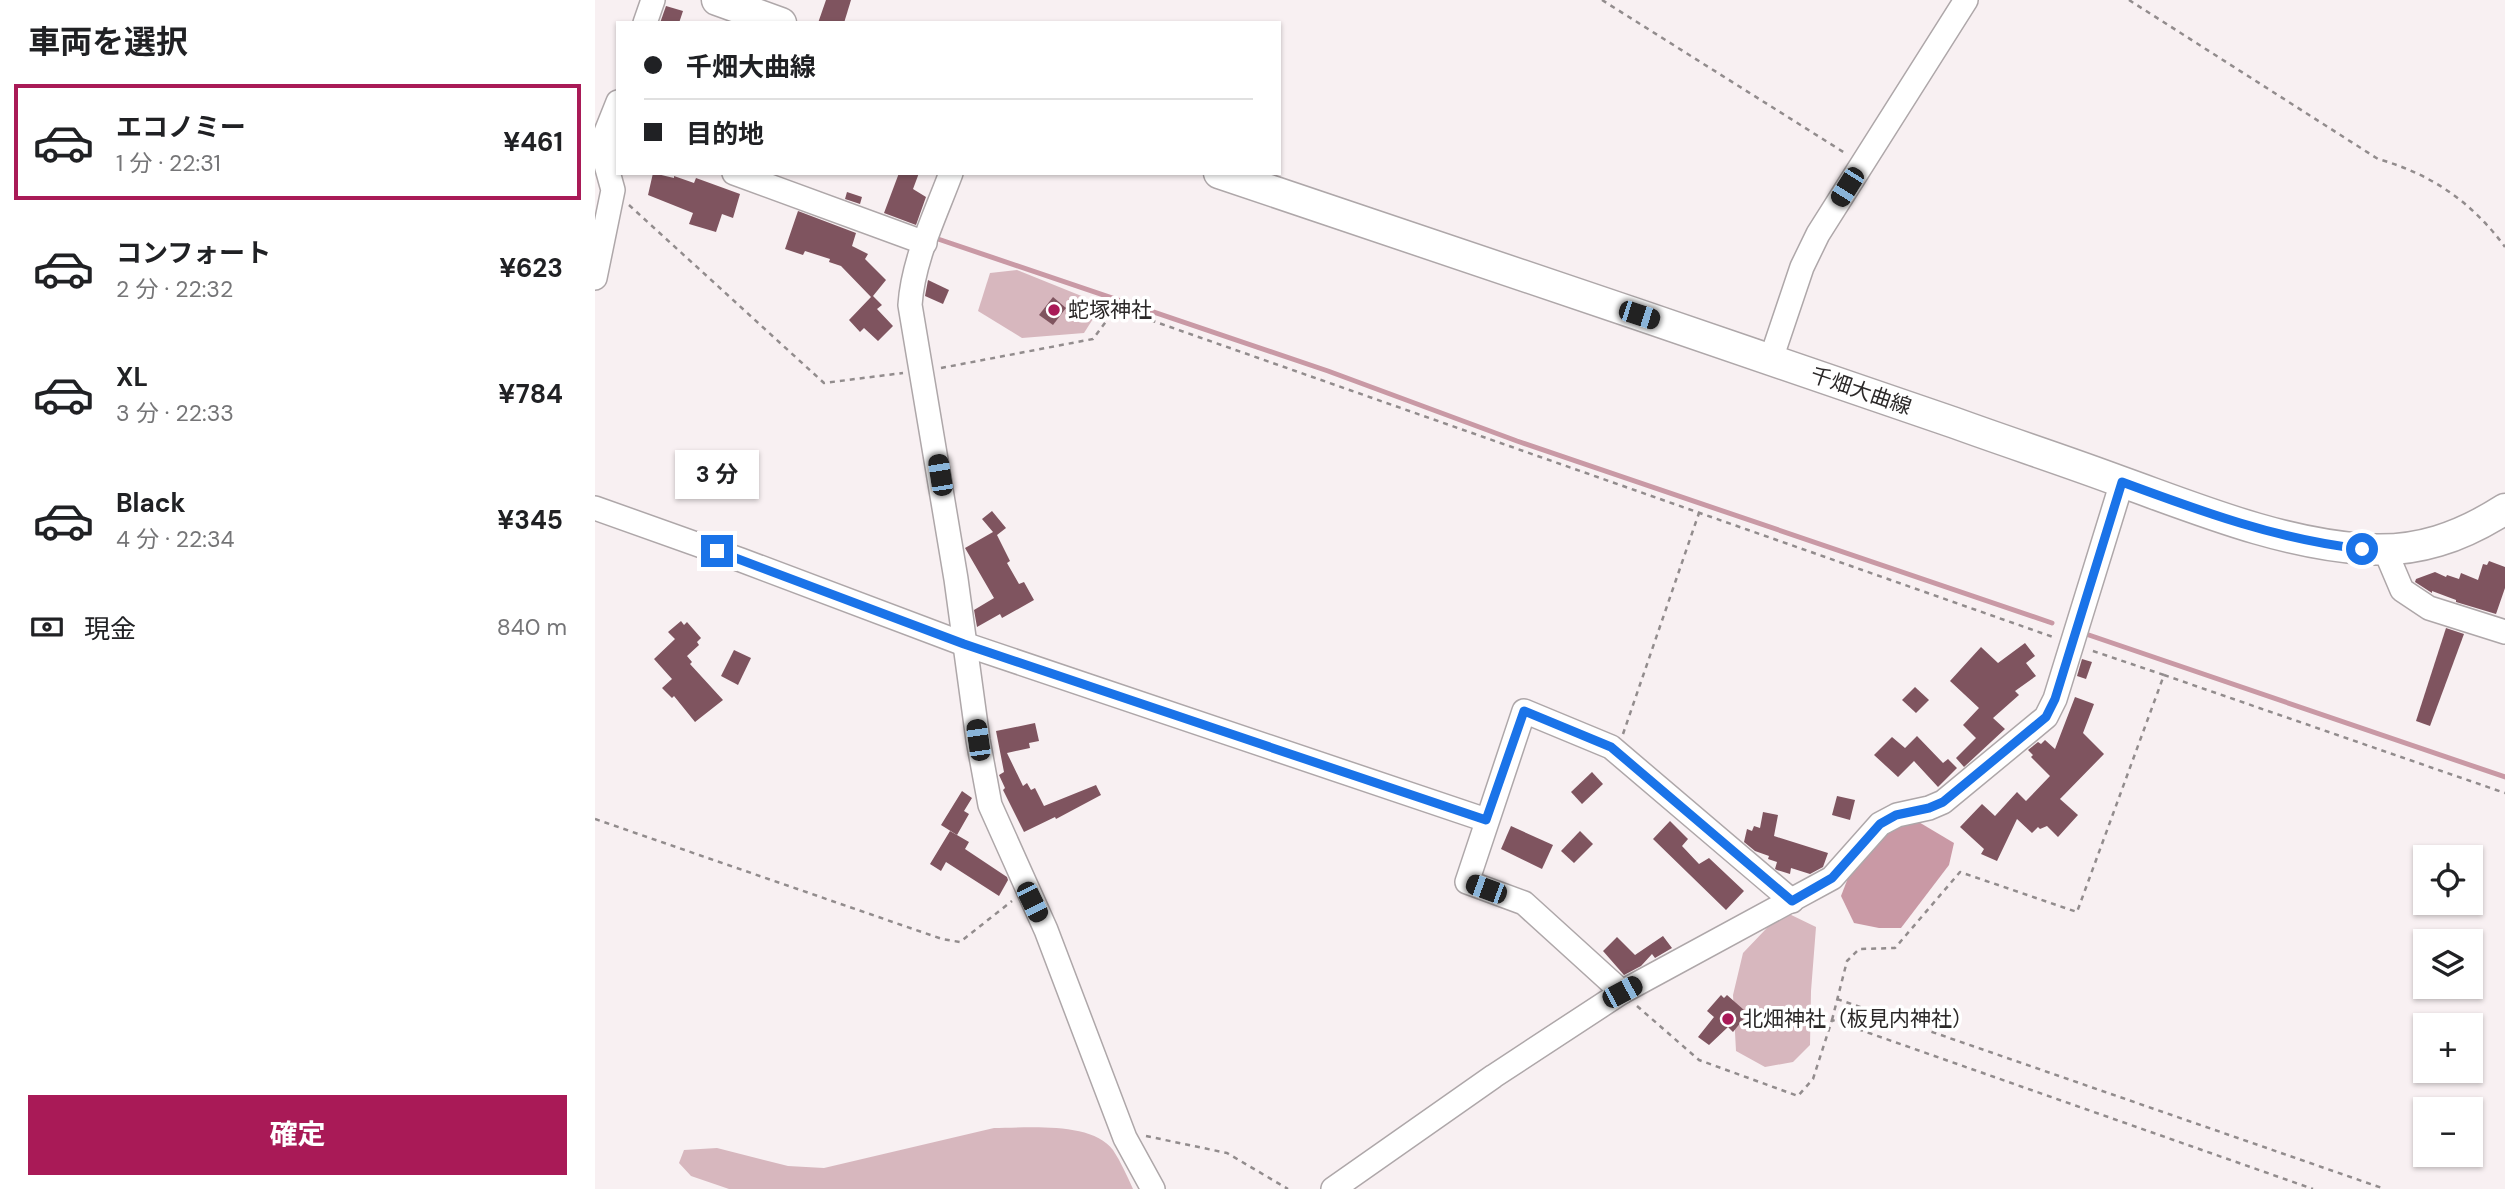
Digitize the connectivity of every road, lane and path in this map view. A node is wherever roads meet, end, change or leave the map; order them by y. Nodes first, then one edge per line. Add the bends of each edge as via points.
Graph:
1 (653, 0) edge
2 (716, 0) edge
3 (1602, 0) edge
4 (1966, 0) edge
5 (2129, 0) edge
6 (646, 21) edge
7 (775, 21) edge
8 (613, 129) edge
9 (1862, 163) junction
10 (739, 175) edge
11 (950, 175) edge
12 (1225, 175) edge
13 (613, 190) junction
14 (925, 243) junction
15 (2505, 247) edge
16 (595, 278) edge
17 (1771, 359) junction
18 (923, 371) junction
19 (2122, 482) junction
20 (595, 509) edge
21 (2505, 509) edge
22 (1699, 513) junction
23 (2385, 550) junction
24 (2505, 632) edge
25 (964, 644) junction
26 (2073, 644) junction
27 (2164, 675) junction
28 (1611, 747) junction
29 (2505, 793) edge
30 (595, 818) edge
31 (1486, 820) junction
32 (1028, 888) junction
33 (1792, 901) junction
34 (1622, 992) junction
35 (1837, 999) junction
36 (1832, 1020) junction
37 (1122, 1131) junction
38 (1153, 1189) edge
39 (1288, 1189) edge
40 (1333, 1189) edge
41 (2312, 1189) edge
42 (2385, 1189) edge

1 - 6 street
2 - 7 main road
3 - 9 path
4 - 9 street
5 - 15 path via 2378,159 2433,180 2478,214
8 - 13 street via 605,161
9 - 17 street via 1801,267
10 - 14 street
11 - 14 street
12 - 17 main road, 千畑大曲線
13 - 16 street
13 - 18 path via 824,383
14 - 18 street via 910,305
17 - 19 main road, 千畑大曲線
18 - 22 path via 1093,339 1116,308
18 - 25 street
19 - 23 main road, 千畑大曲線 via 2287,536
19 - 26 street
20 - 25 street
21 - 23 main road, 千畑大曲線 via 2486,522 2427,546
22 - 26 path
22 - 28 path via 1625,732
23 - 24 street via 2402,590 2429,608
25 - 31 street
25 - 32 street via 990,805
26 - 27 path
26 - 33 street via 2046,717 1943,802 1880,824 1832,878
27 - 29 path
27 - 35 path via 2077,912 1960,872 1895,948 1859,949 1847,961
28 - 31 street via 1524,711
28 - 33 street
30 - 32 path via 960,942
31 - 34 street via 1467,882 1524,903
32 - 37 street
33 - 34 street
34 - 36 path via 1699,1060 1798,1096 1813,1080
34 - 40 street
35 - 36 path
35 - 42 path
36 - 41 path
37 - 38 street
37 - 39 path via 1227,1153

